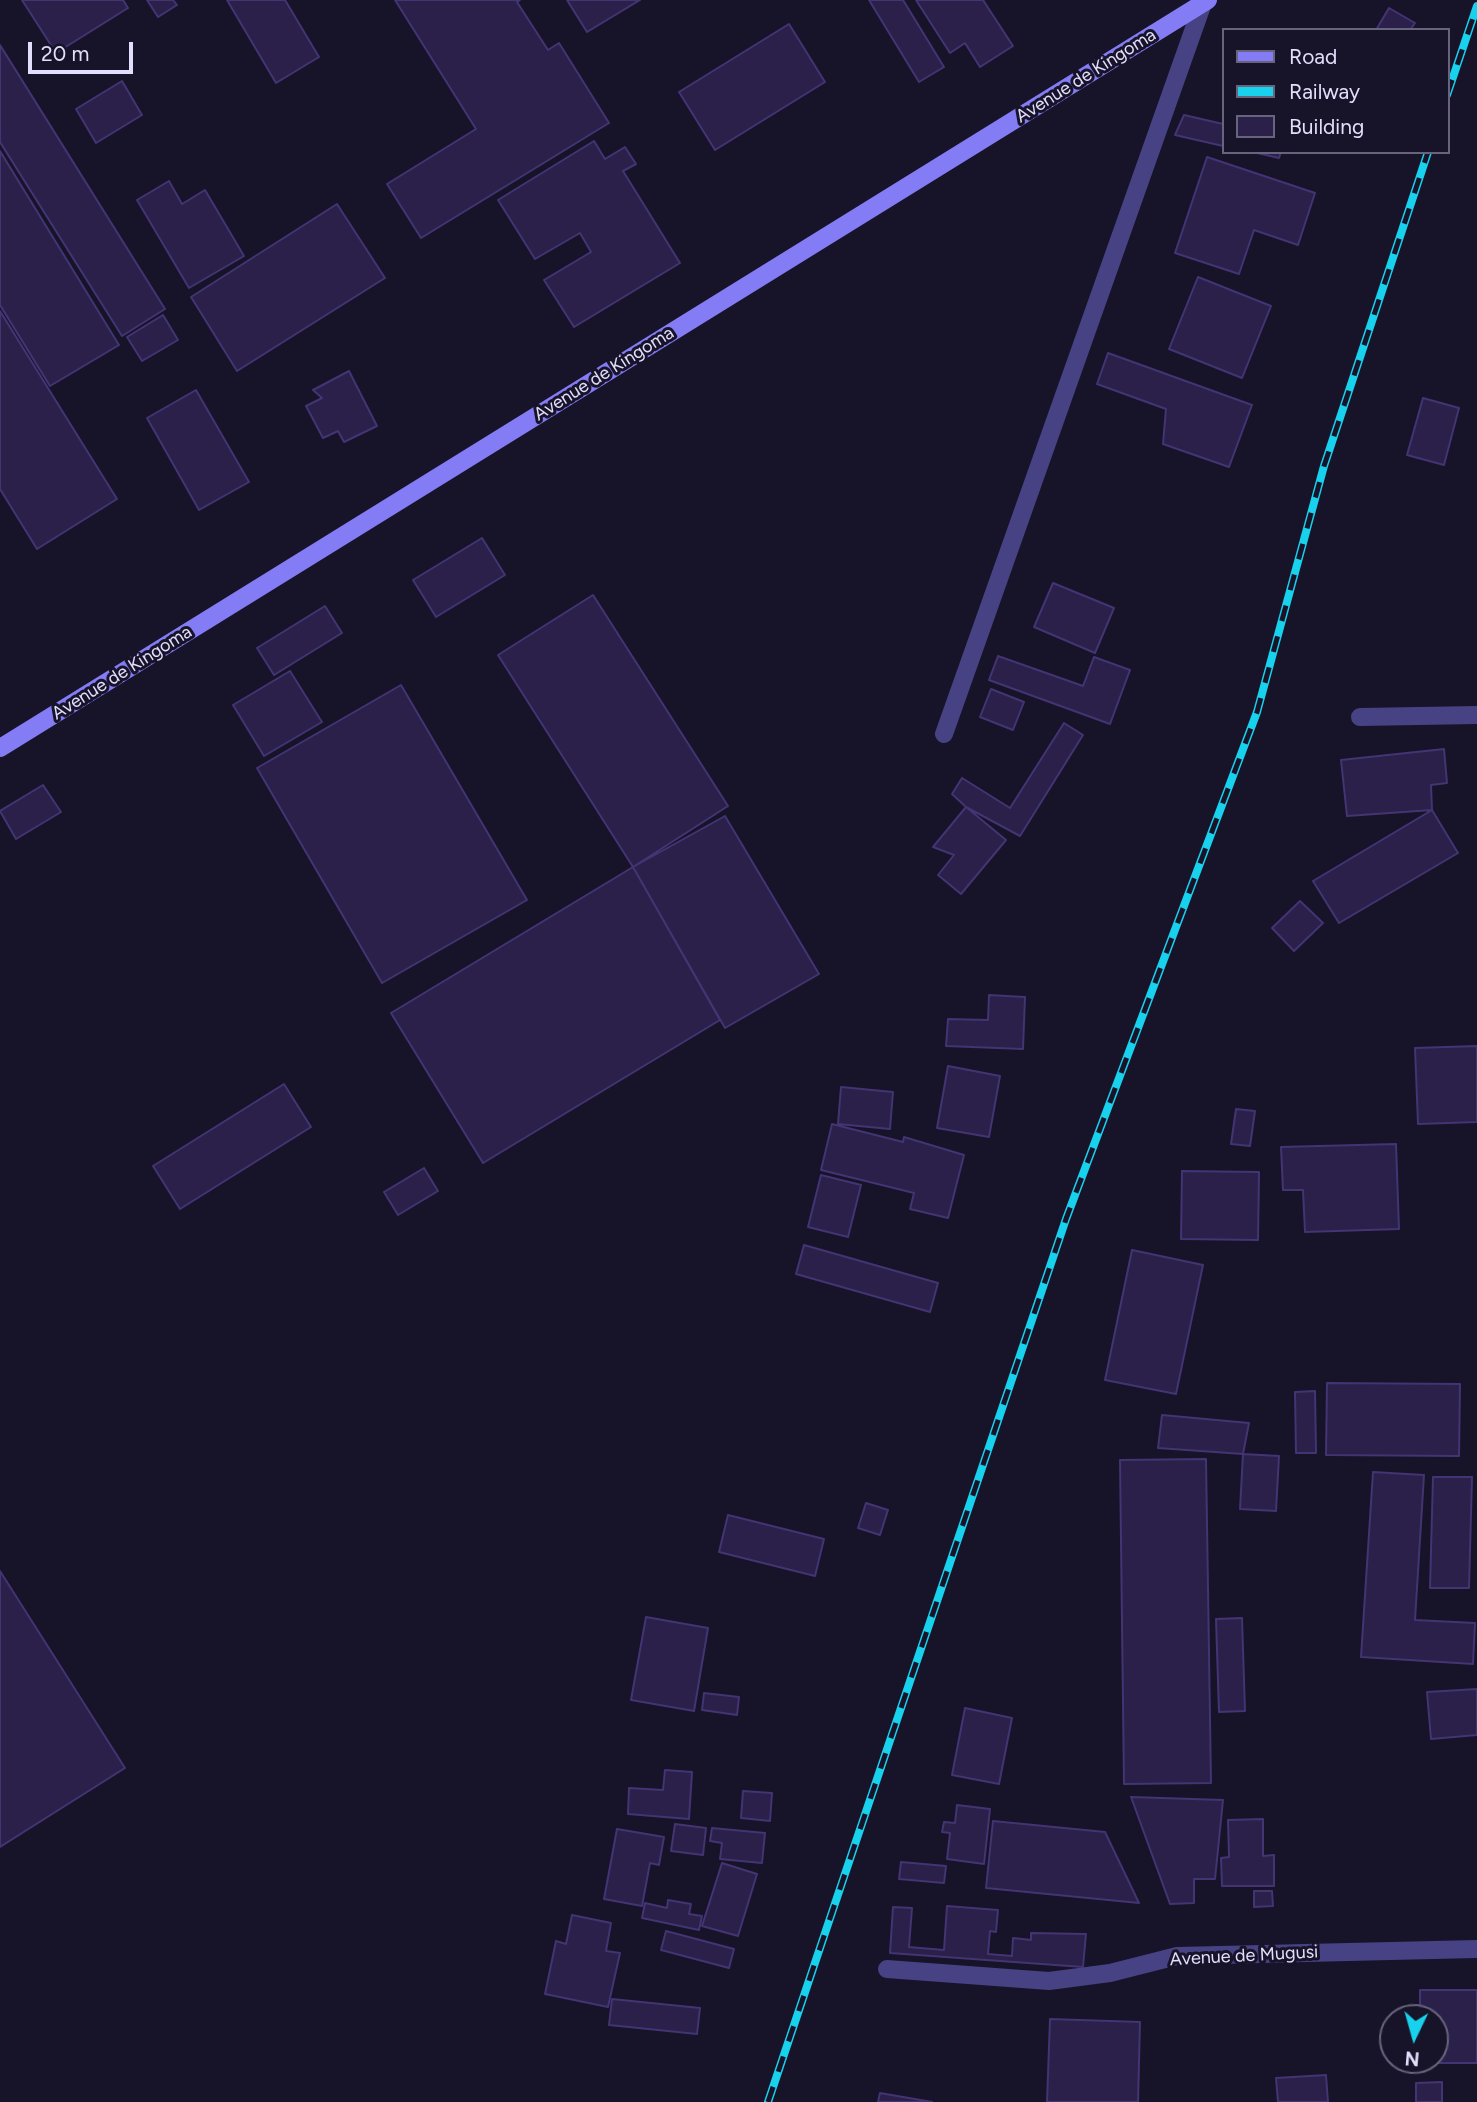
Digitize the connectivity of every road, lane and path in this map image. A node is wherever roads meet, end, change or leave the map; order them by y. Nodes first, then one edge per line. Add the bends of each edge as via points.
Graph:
1 (1206, 1) edge
2 (1477, 715) edge
3 (1360, 717) dead end
4 (944, 734) dead end
5 (0, 748) edge
6 (1477, 1949) edge
7 (887, 1969) dead end

1 - 4 street
1 - 5 street, Avenue de Kingoma
2 - 3 street
6 - 7 street, Avenue de Mugusi via 1177,1956 1110,1973 1049,1981

